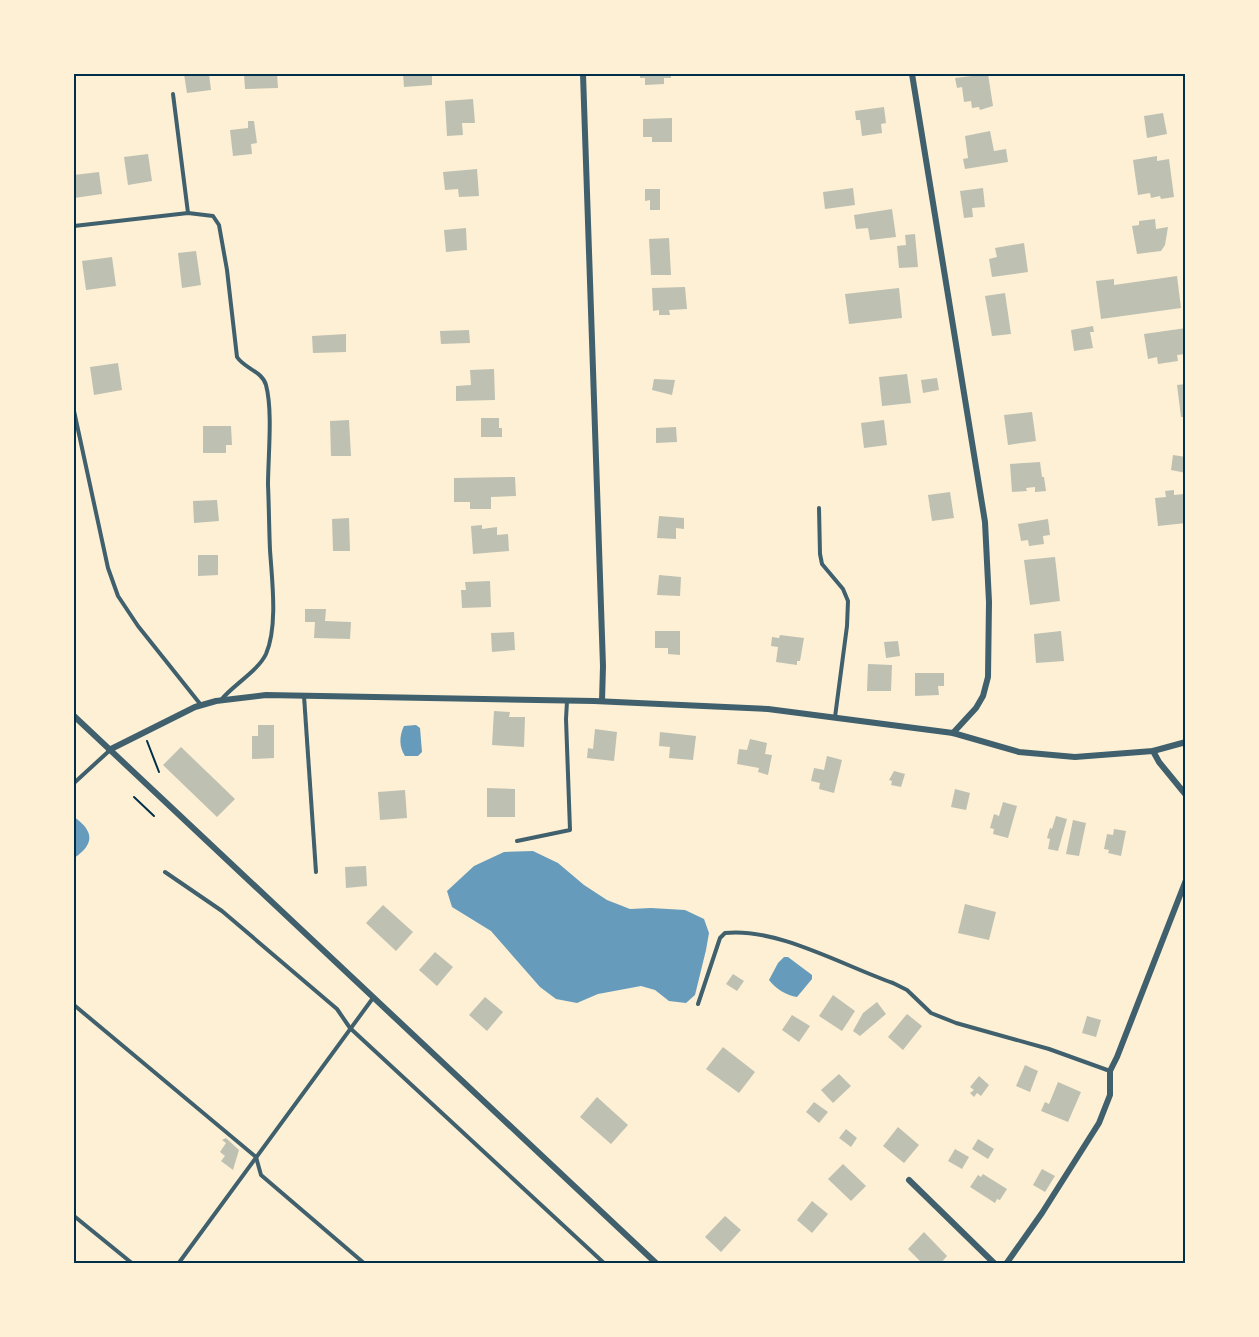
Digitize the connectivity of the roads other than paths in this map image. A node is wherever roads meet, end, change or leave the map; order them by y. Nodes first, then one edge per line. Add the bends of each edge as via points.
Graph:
1 (583, 74) edge
2 (912, 74) edge
3 (173, 94) dead end
4 (188, 213) junction
5 (74, 226) edge
6 (74, 411) edge
7 (819, 508) dead end
8 (304, 696) junction
9 (221, 701) junction
10 (567, 701) junction
11 (602, 701) junction
12 (202, 705) junction
13 (74, 716) edge
14 (835, 718) junction
15 (953, 733) junction
16 (1185, 742) edge
17 (110, 750) junction
18 (1153, 751) junction
19 (74, 783) edge
20 (1185, 795) edge
21 (517, 841) dead end
22 (165, 872) dead end
23 (316, 872) dead end
24 (1185, 880) edge
25 (373, 997) junction
26 (698, 1004) dead end
27 (74, 1005) edge
28 (350, 1028) junction
29 (1110, 1071) junction
30 (256, 1157) junction
31 (909, 1179) dead end
32 (74, 1216) edge
33 (133, 1263) edge
34 (178, 1263) edge
35 (365, 1263) edge
36 (605, 1263) edge
37 (657, 1263) edge
38 (995, 1263) edge
39 (1006, 1263) edge

1 - 11 street
2 - 15 street via 985,522 988,677 976,708
3 - 4 lane
4 - 5 lane
4 - 9 lane via 213,216 219,225 237,357 266,383 268,402 270,636 265,657
6 - 12 lane via 108,568 118,596
7 - 14 lane via 822,564 848,601
8 - 9 street via 266,695
8 - 10 street
8 - 23 lane
9 - 12 street
10 - 11 street
10 - 21 lane via 570,830
11 - 14 street via 748,707
12 - 17 street
13 - 17 street
14 - 15 street
15 - 18 street via 1030,753 1075,757
16 - 18 street
17 - 19 lane
17 - 25 street
18 - 20 street
22 - 28 lane via 222,911 337,1009
24 - 29 street
25 - 28 lane
25 - 37 street
26 - 29 lane via 720,938 738,931 780,939 893,983 907,990 930,1013 956,1023 1049,1048
27 - 30 lane
28 - 30 lane
28 - 36 lane
29 - 39 street via 1110,1095 1099,1123
30 - 34 lane
30 - 35 lane via 261,1176
31 - 38 street
32 - 33 lane

